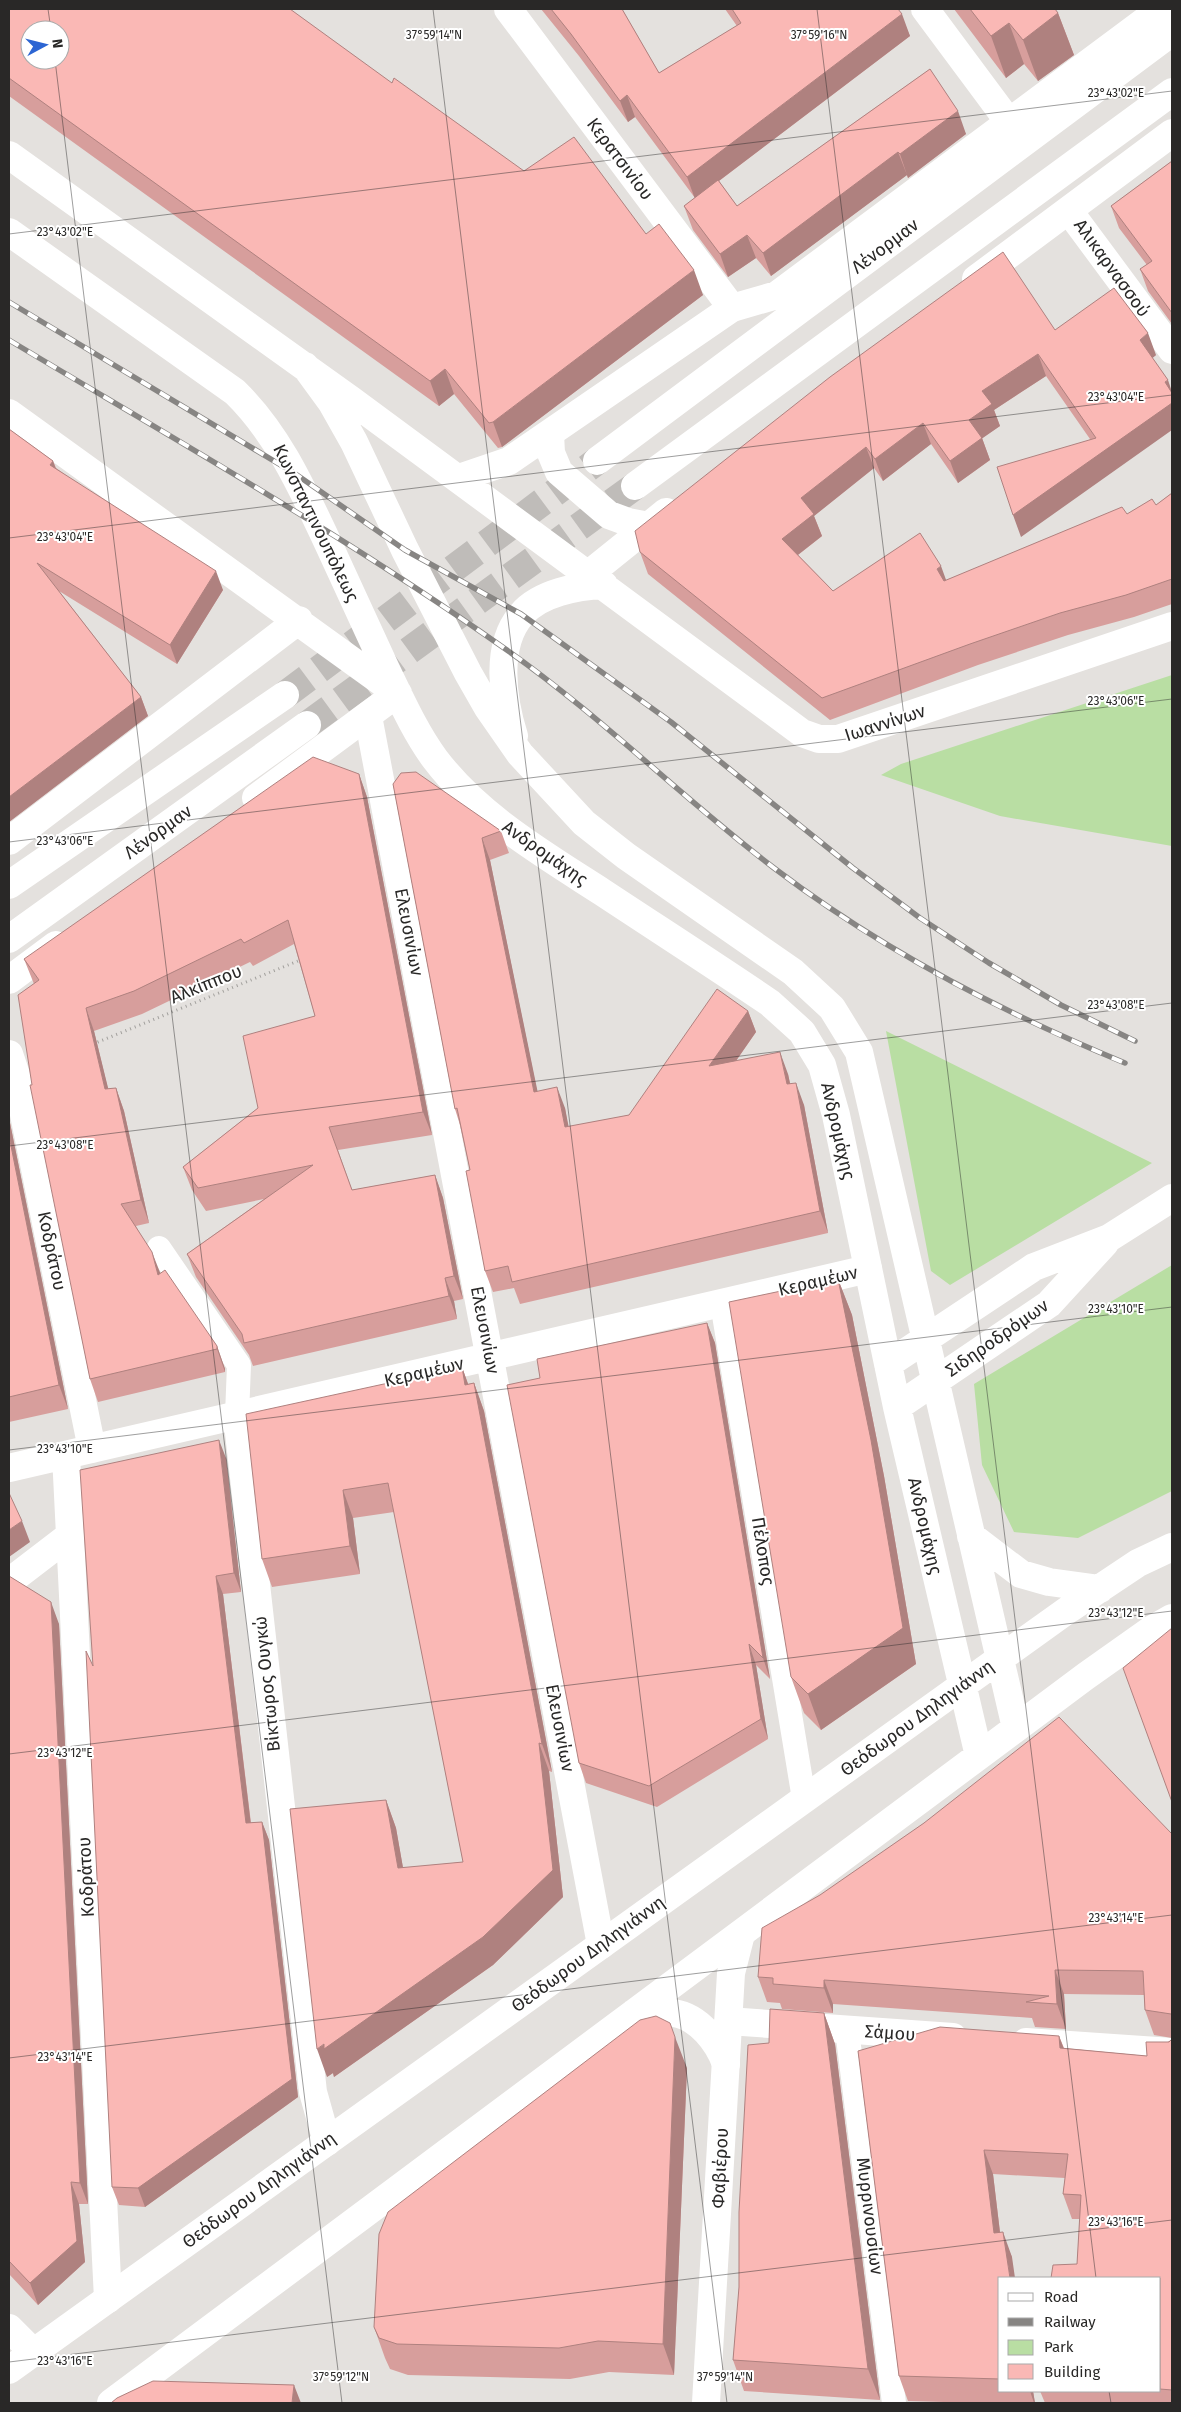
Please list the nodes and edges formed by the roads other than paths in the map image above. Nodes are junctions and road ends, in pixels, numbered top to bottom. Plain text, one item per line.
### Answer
1 (508, 9) edge
2 (925, 9) edge
3 (1161, 9) edge
4 (1172, 32) edge
5 (1172, 92) edge
6 (1009, 122) junction
7 (1172, 133) edge
8 (9, 155) edge
9 (1069, 211) junction
10 (9, 232) edge
11 (958, 291) edge
12 (732, 308) junction
13 (1172, 350) edge
14 (305, 366) junction
15 (9, 414) edge
16 (550, 434) junction
17 (597, 461) tunnel mouth
18 (459, 478) junction
19 (635, 486) tunnel mouth
20 (684, 498) edge
21 (650, 526) junction
22 (596, 579) junction
23 (299, 620) junction
24 (1172, 626) edge
25 (398, 693) junction
26 (285, 695) tunnel mouth
27 (368, 716) junction
28 (307, 725) tunnel mouth
29 (520, 754) junction
30 (233, 815) edge
31 (9, 841) edge
32 (9, 885) edge
33 (73, 932) edge
34 (9, 938) edge
35 (9, 980) edge
36 (9, 1054) edge
37 (1172, 1198) edge
38 (1109, 1238) junction
39 (159, 1248) dead end
40 (868, 1269) junction
41 (722, 1303) junction
42 (925, 1340) junction
43 (490, 1357) junction
44 (888, 1364) junction
45 (934, 1382) junction
46 (897, 1407) junction
47 (237, 1415) junction
48 (79, 1452) junction
49 (9, 1468) edge
50 (69, 1536) junction
51 (971, 1536) junction
52 (1172, 1547) edge
53 (9, 1582) edge
54 (1100, 1588) junction
55 (1172, 1618) edge
56 (1000, 1659) junction
57 (963, 1685) junction
58 (1016, 1728) junction
59 (979, 1756) junction
60 (804, 1800) junction
61 (741, 1934) junction
62 (601, 1945) junction
63 (634, 2013) junction
64 (728, 2021) junction
65 (847, 2030) junction
66 (975, 2038) edge
67 (1004, 2040) edge
68 (1172, 2052) edge
69 (726, 2064) junction
70 (327, 2142) junction
71 (108, 2299) junction
72 (9, 2328) edge
73 (33, 2352) junction
74 (9, 2370) edge
75 (158, 2399) edge
76 (116, 2400) edge
77 (706, 2403) edge
78 (894, 2403) edge

1 - 12 street, Κερατσινίου
2 - 6 street
3 - 6 street
4 - 17 street, Λένορμαν
5 - 19 street
6 - 12 street
7 - 9 street
8 - 14 street
9 - 11 street
9 - 13 street, Αλικαρνασσού
10 - 25 street, Κωνσταντινουπόλεως
12 - 16 street
14 - 18 street
14 - 29 street
15 - 23 street
16 - 18 street
16 - 21 street
18 - 22 street
20 - 21 street
21 - 22 street
22 - 24 street, Ιωαννίνων
22 - 29 street
23 - 25 street
23 - 31 street
25 - 27 street
25 - 40 street, Ανδρομάχης
26 - 32 street
27 - 30 street
27 - 43 street, Ελευσινίων
28 - 34 street, Λένορμαν
29 - 42 street
33 - 35 street
36 - 48 street, Κοδράτου
37 - 38 street, Σιδηροδρόμων
38 - 42 street, Σιδηροδρόμων
38 - 45 street, Σιδηροδρόμων
39 - 47 lane, Βίκτωρος Ουγκώ
40 - 41 street, Κεραμέων
40 - 44 street, Ανδρομάχης
41 - 43 street, Κεραμέων
41 - 60 lane, Πέλοπος
42 - 44 street, Σιδηροδρόμων
42 - 45 street
43 - 47 street, Κεραμέων
43 - 62 street, Ελευσινίων
44 - 46 street, Ανδρομάχης
45 - 46 street, Σιδηροδρόμων
45 - 51 street
46 - 57 street, Ανδρομάχης
47 - 48 street, Κεραμέων
47 - 70 street, Βίκτωρος Ουγκώ
48 - 49 street, Κεραμέων
48 - 50 street, Κοδράτου
50 - 53 street
50 - 71 street, Κοδράτου
51 - 54 street
51 - 56 street
52 - 54 street, Θεόδωρου Δηληγιάννη
54 - 56 street, Θεόδωρου Δηληγιάννη
55 - 58 street
56 - 57 street, Θεόδωρου Δηληγιάννη
56 - 58 street
57 - 59 street, Ανδρομάχης
57 - 60 street, Θεόδωρου Δηληγιάννη
58 - 59 street
59 - 61 street
60 - 62 street, Θεόδωρου Δηληγιάννη
61 - 63 street
61 - 64 street, Φαβιέρου
62 - 70 street, Θεόδωρου Δηληγιάννη
63 - 69 street
63 - 76 street
64 - 65 street, Σάμου
64 - 69 street, Φαβιέρου
65 - 66 street, Σάμου
65 - 78 lane, Μυρρινουσίων
67 - 68 street
69 - 77 street, Φαβιέρου
70 - 71 street, Θεόδωρου Δηληγιάννη
71 - 73 street, Θεόδωρου Δηληγιάννη
72 - 73 street
73 - 74 street, Θεόδωρου Δηληγιάννη
75 - 76 street

